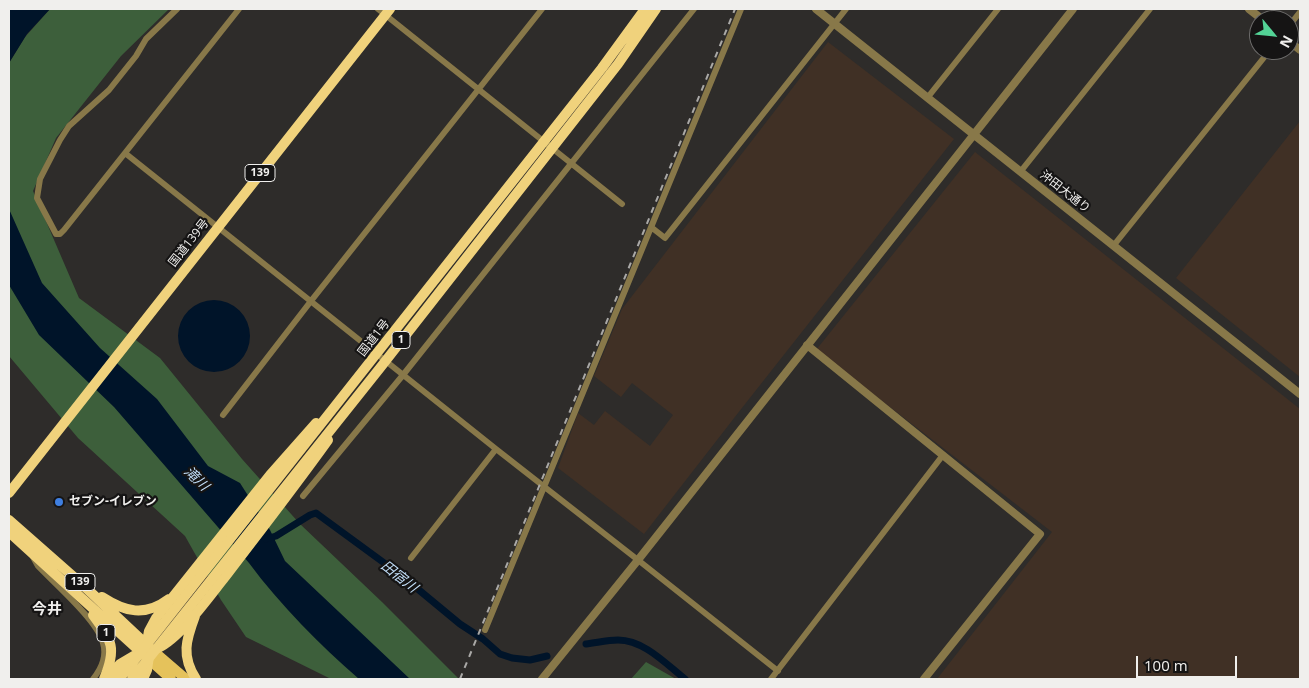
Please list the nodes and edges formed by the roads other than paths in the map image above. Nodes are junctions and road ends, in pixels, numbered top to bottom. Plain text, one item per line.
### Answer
1 (177, 9) edge
2 (239, 9) edge
3 (542, 9) edge
4 (646, 9) edge
5 (656, 9) edge
6 (694, 9) edge
7 (741, 9) edge
8 (816, 9) edge
9 (846, 9) edge
10 (998, 9) edge
11 (1074, 9) edge
12 (1150, 9) edge
13 (384, 11) edge
14 (835, 24) junction
15 (1262, 60) edge
16 (478, 89) junction
17 (928, 97) junction
18 (974, 134) junction
19 (125, 153) junction
20 (571, 164) junction
21 (1021, 171) junction
22 (622, 204) dead end
23 (218, 227) junction
24 (651, 227) junction
25 (1114, 245) junction
26 (310, 301) junction
27 (807, 344) junction
28 (375, 365) junction
29 (404, 375) junction
30 (1300, 394) edge
31 (223, 415) dead end
32 (496, 450) junction
33 (943, 455) junction
34 (544, 487) junction
35 (9, 493) edge
36 (303, 496) dead end
37 (9, 520) edge
38 (9, 532) edge
39 (30, 553) junction
40 (411, 558) dead end
41 (638, 560) junction
42 (84, 586) junction
43 (76, 593) junction
44 (175, 594) junction
45 (197, 611) junction
46 (485, 630) dead end
47 (147, 651) junction
48 (778, 671) junction
49 (94, 679) edge
50 (106, 679) edge
51 (119, 679) edge
52 (132, 679) edge
53 (143, 679) edge
54 (171, 679) edge
55 (186, 679) edge
56 (196, 679) edge
57 (542, 679) edge
58 (771, 679) edge
59 (924, 679) edge

1 - 19 street
2 - 19 street
3 - 16 street
4 - 28 highway, 国道1号 / 1, bridge
5 - 28 highway, 国道1号 / 1, bridge
6 - 20 street
7 - 24 street
8 - 14 street, 沖田大通り
9 - 14 street
10 - 17 street
11 - 18 street
12 - 21 street
13 - 16 street
13 - 23 highway, 国道139号 / 139
14 - 17 street, 沖田大通り
14 - 24 street
15 - 25 street
16 - 20 street
16 - 26 street
17 - 18 street, 沖田大通り
18 - 21 street, 沖田大通り
18 - 27 street
19 - 23 street
20 - 22 street
20 - 29 street
21 - 25 street, 沖田大通り
23 - 26 street
23 - 35 highway, 国道139号 / 139
24 - 34 street
25 - 30 street, 沖田大通り
26 - 29 street
26 - 31 street
27 - 33 street
27 - 41 street
28 - 44 highway, 1, bridge
28 - 45 highway, 1, bridge
28 - 51 highway, 国道1号 / 1, bridge
28 - 52 highway, 国道1号 / 1, bridge
29 - 32 street
29 - 36 street
32 - 34 street
32 - 40 street
33 - 48 street
33 - 59 street
34 - 41 street
34 - 46 street
37 - 42 highway, 139
38 - 39 highway, 139
39 - 43 highway, 139
39 - 49 street
41 - 48 street
41 - 57 street
42 - 44 highway, 1
42 - 47 highway, 139
43 - 47 highway, 139
43 - 50 highway, 1
44 - 47 highway, 1
45 - 47 highway, 1
45 - 56 highway, 1
47 - 50 highway, 1
47 - 53 highway, 1
47 - 54 main road
47 - 55 main road
48 - 58 street

